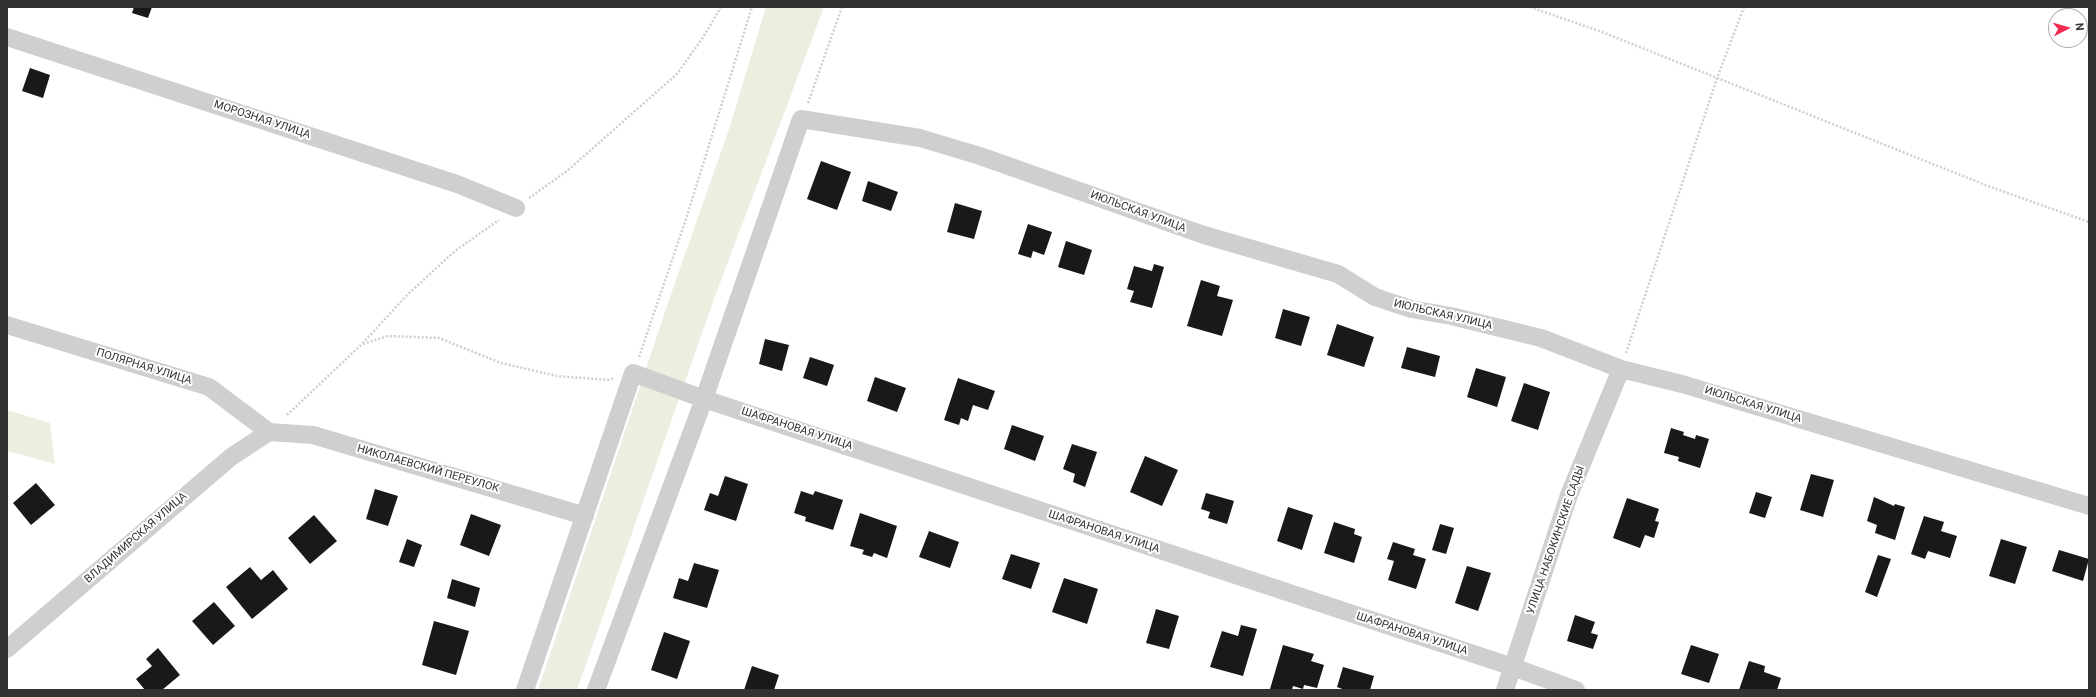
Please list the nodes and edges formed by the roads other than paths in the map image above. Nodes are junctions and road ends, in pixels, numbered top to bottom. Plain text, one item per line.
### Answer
1 (7, 37) edge
2 (516, 208) road end
3 (7, 325) edge
4 (1621, 369) junction
5 (704, 399) junction
6 (269, 432) junction
7 (2089, 506) edge
8 (585, 516) junction
9 (7, 649) edge
10 (1513, 667) junction
11 (525, 690) edge
12 (596, 690) edge
13 (1505, 690) edge
14 (1576, 690) edge

1 - 2 street, МОРОЗНАЯ УЛИЦА
3 - 6 street, ПОЛЯРНАЯ УЛИЦА
4 - 5 street, ИЮЛЬСКАЯ УЛИЦА
4 - 7 street, ИЮЛЬСКАЯ УЛИЦА
4 - 10 street, УЛИЦА НАБОКИНСКИЕ САДЫ
5 - 8 street, ШАФРАНОВАЯ УЛИЦА
5 - 10 street, ШАФРАНОВАЯ УЛИЦА
5 - 12 street
6 - 8 street, НИКОЛАЕВСКИЙ ПЕРЕУЛОК
6 - 9 street, ВЛАДИМИРСКАЯ УЛИЦА
8 - 11 street
10 - 13 street, УЛИЦА НАБОКИНСКИЕ САДЫ
10 - 14 street, ШАФРАНОВАЯ УЛИЦА

